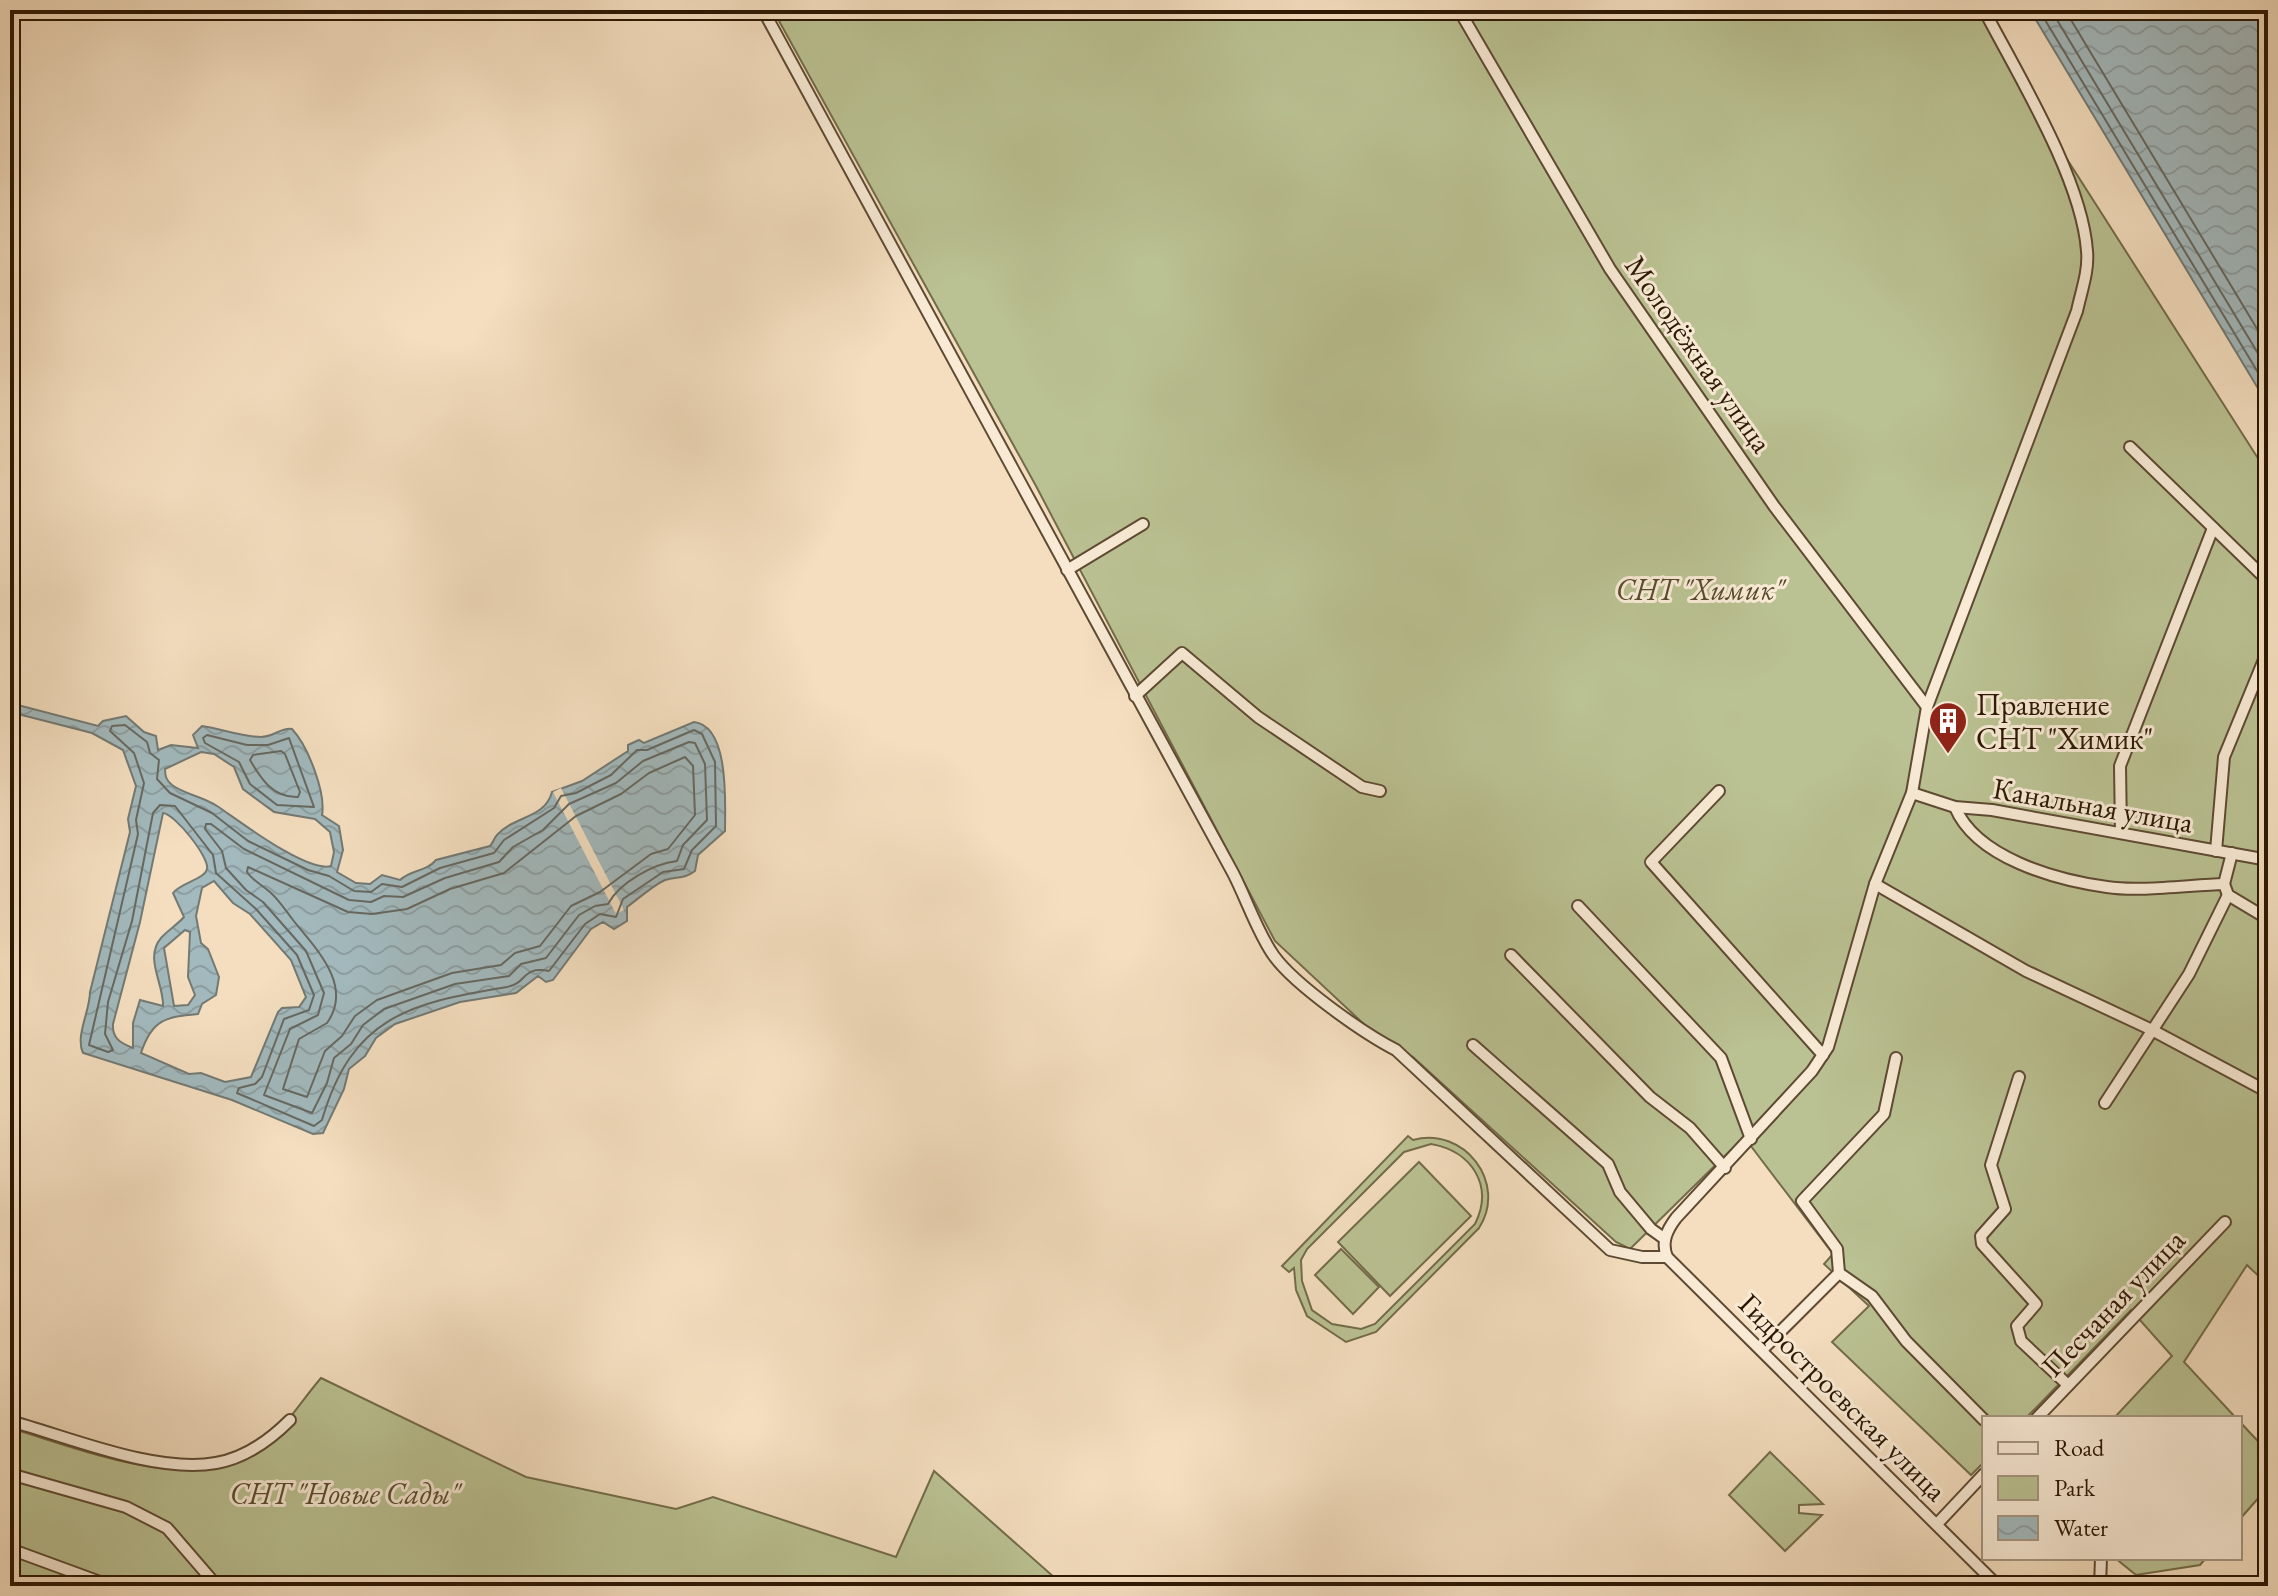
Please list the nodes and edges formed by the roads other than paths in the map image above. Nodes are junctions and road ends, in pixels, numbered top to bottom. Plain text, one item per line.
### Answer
1 (763, 10) edge
2 (1459, 10) edge
3 (1984, 10) edge
4 (2130, 447) dead end
5 (1143, 524) dead end
6 (2213, 528) junction
7 (1067, 570) junction
8 (2268, 581) edge
9 (2268, 650) edge
10 (1135, 696) junction
11 (1927, 707) junction
12 (1380, 791) dead end
13 (1719, 791) dead end
14 (1912, 793) junction
15 (1955, 807) junction
16 (2121, 833) junction
17 (2216, 851) junction
18 (2232, 853) junction
19 (2268, 860) edge
20 (1875, 884) junction
21 (2226, 890) junction
22 (1578, 906) dead end
23 (2268, 919) edge
24 (1511, 955) dead end
25 (2150, 1029) junction
26 (1473, 1045) dead end
27 (1823, 1055) junction
28 (1896, 1058) dead end
29 (2019, 1077) dead end
30 (2268, 1092) edge
31 (2105, 1103) dead end
32 (1751, 1139) junction
33 (1725, 1168) junction
34 (2225, 1222) dead end
35 (1665, 1239) junction
36 (1667, 1257) junction
37 (1839, 1273) junction
38 (1762, 1350) junction
39 (2068, 1385) junction
40 (2039, 1416) edge
41 (1982, 1418) edge
42 (290, 1420) dead end
43 (10, 1421) edge
44 (10, 1474) edge
45 (1982, 1476) edge
46 (1937, 1524) junction
47 (10, 1549) edge
48 (2101, 1560) edge
49 (2268, 1575) edge
50 (111, 1586) edge
51 (217, 1586) edge
52 (1998, 1586) edge
53 (2100, 1586) edge
54 (2258, 1586) edge

1 - 7 street
2 - 11 street, Молодёжная улица
3 - 11 street
4 - 6 street
5 - 7 street
6 - 8 street
6 - 16 street
7 - 10 street
9 - 17 street
10 - 12 street
10 - 36 street
11 - 14 street
13 - 27 street
14 - 15 street, Канальная улица
14 - 20 street
15 - 16 street, Канальная улица
15 - 21 street
16 - 17 street, Канальная улица
17 - 18 street, Канальная улица
18 - 19 street, Канальная улица
18 - 21 street
20 - 25 street
20 - 27 street
21 - 23 street
21 - 25 street
22 - 32 street
24 - 33 street
25 - 30 street
25 - 31 street
26 - 35 street
27 - 32 street
28 - 37 street
29 - 39 street
32 - 33 street
33 - 35 street
34 - 39 street, Песчаная улица
35 - 36 street
36 - 38 street, Гидростроевская улица
37 - 38 street
37 - 41 street
38 - 46 street, Гидростроевская улица
39 - 40 street, Песчаная улица
42 - 43 street
44 - 51 street
45 - 46 street
46 - 52 street, Гидростроевская улица
47 - 50 street
48 - 53 street
49 - 54 street

